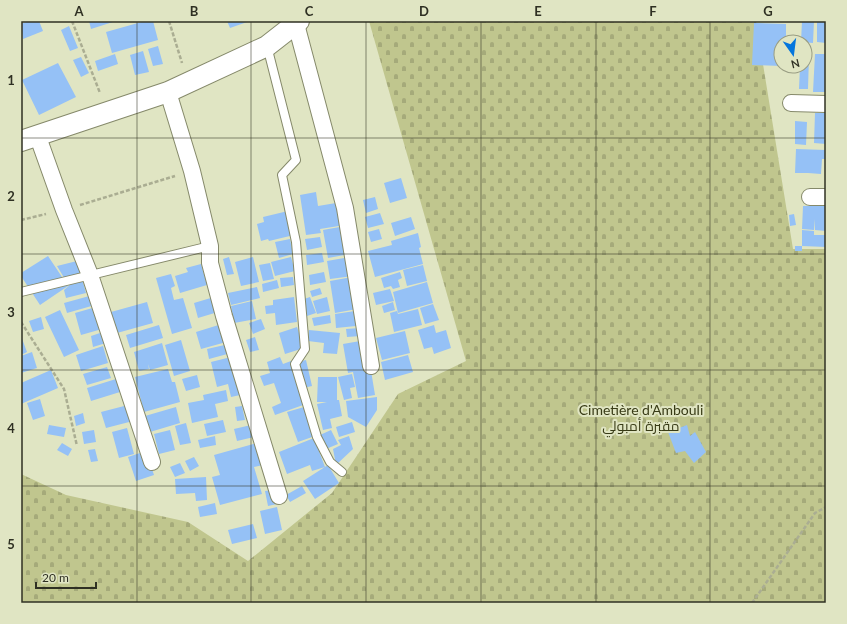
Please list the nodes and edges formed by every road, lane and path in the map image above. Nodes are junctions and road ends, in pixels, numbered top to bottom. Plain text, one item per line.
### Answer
1 (72, 21) edge
2 (169, 21) edge
3 (297, 23) edge
4 (267, 46) junction
5 (189, 83) junction
6 (168, 92) junction
7 (791, 103) dead end
8 (826, 104) edge
9 (108, 112) junction
10 (30, 139) edge
11 (192, 171) junction
12 (810, 197) dead end
13 (826, 197) edge
14 (64, 210) junction
15 (21, 220) edge
16 (210, 246) junction
17 (90, 275) junction
18 (21, 292) edge
19 (21, 322) edge
20 (371, 366) dead end
21 (77, 446) dead end
22 (152, 462) dead end
23 (342, 472) dead end
24 (279, 496) dead end
25 (826, 507) edge
26 (752, 603) edge

1 - 9 path
2 - 5 path
3 - 4 street
3 - 20 street
4 - 5 street
4 - 23 lane
5 - 6 street
6 - 9 street
6 - 11 street
7 - 8 street
9 - 10 street
10 - 14 street
11 - 14 path
11 - 16 street
12 - 13 street
14 - 15 path
14 - 17 street
16 - 17 lane
16 - 24 street
17 - 18 lane
17 - 22 street
19 - 21 path
25 - 26 path

